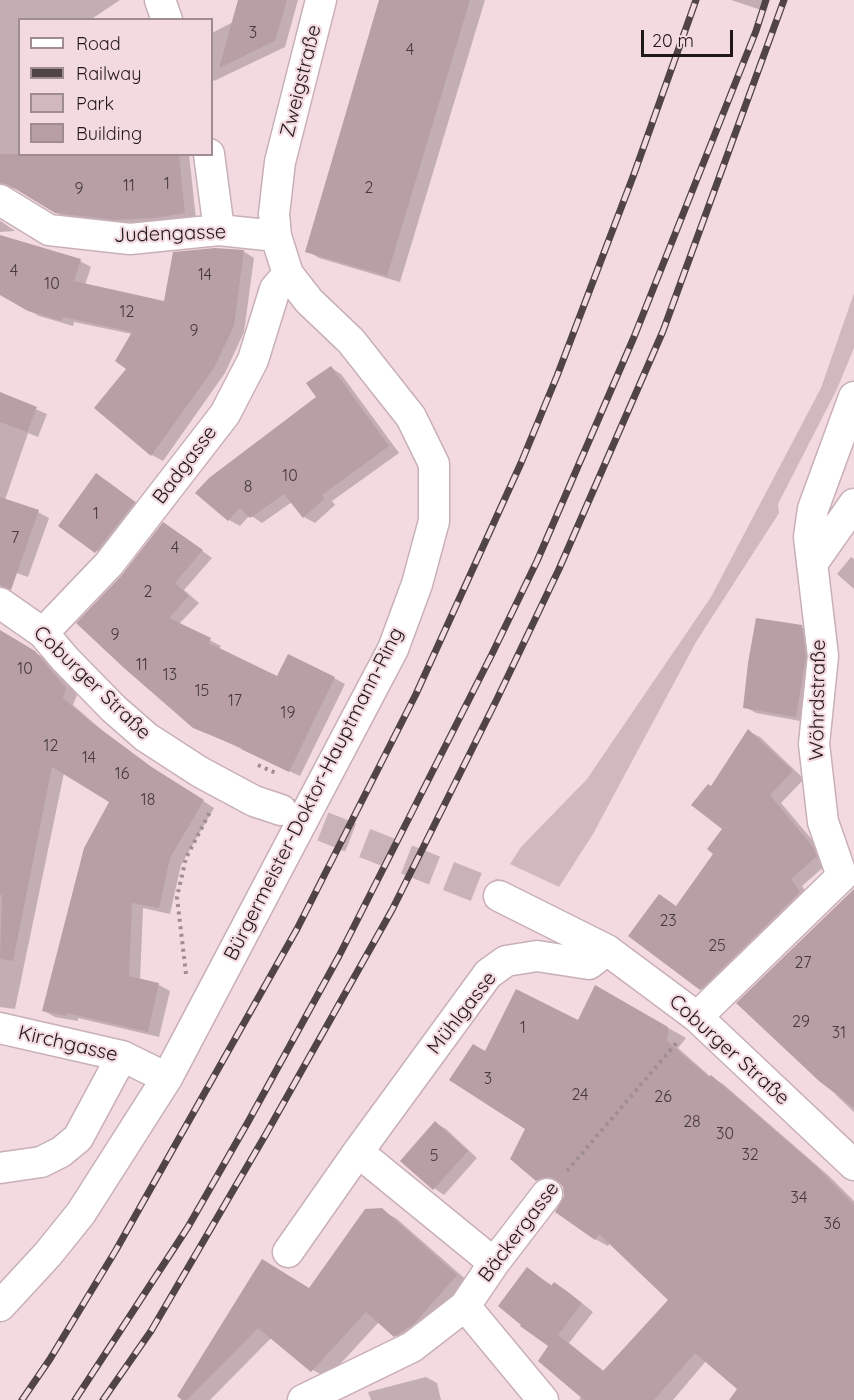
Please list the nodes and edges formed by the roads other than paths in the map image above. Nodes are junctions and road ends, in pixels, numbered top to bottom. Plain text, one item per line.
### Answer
1 (160, 0) edge
2 (321, 0) edge
3 (166, 18) edge
4 (209, 156) edge
5 (280, 162) joint
6 (0, 200) edge
7 (219, 230) junction
8 (276, 236) junction
9 (288, 274) junction
10 (854, 397) edge
11 (854, 504) edge
12 (812, 564) junction
13 (0, 603) edge
14 (43, 633) junction
15 (281, 810) tunnel mouth
16 (848, 871) edge
17 (500, 896) tunnel mouth
18 (607, 950) junction
19 (697, 1017) junction
20 (0, 1028) edge
21 (122, 1056) junction
22 (167, 1078) junction
23 (357, 1152) junction
24 (854, 1165) edge
25 (0, 1168) edge
26 (547, 1194) road end
27 (288, 1252) dead end
28 (494, 1263) junction
29 (0, 1306) edge
30 (465, 1306) junction
31 (303, 1400) edge
32 (543, 1400) edge

1 - 3 street
2 - 5 street, Zweigstraße
4 - 7 street
5 - 8 street, Bürgermeister-Doktor-Hauptmann-Ring
6 - 7 street, Judengasse
7 - 8 street, Judengasse
8 - 9 street, Bürgermeister-Doktor-Hauptmann-Ring
9 - 14 street, Badgasse
9 - 22 street, Bürgermeister-Doktor-Hauptmann-Ring
10 - 12 street, Wöhrdstraße
11 - 12 street
12 - 16 street, Wöhrdstraße
13 - 14 street, Coburger Straße
14 - 15 street, Coburger Straße
16 - 19 street, Wöhrdstraße
17 - 18 street, Coburger Straße
18 - 19 street, Coburger Straße
18 - 23 street, Mühlgasse
19 - 24 street, Coburger Straße
20 - 21 street, Kirchgasse
21 - 22 street, Kirchgasse
21 - 25 street
22 - 29 street, Bürgermeister-Doktor-Hauptmann-Ring
23 - 27 street, Mühlgasse
23 - 28 street
26 - 28 street, Bäckergasse
28 - 30 street, Bäckergasse
30 - 31 street, Bäckergasse
30 - 32 street

